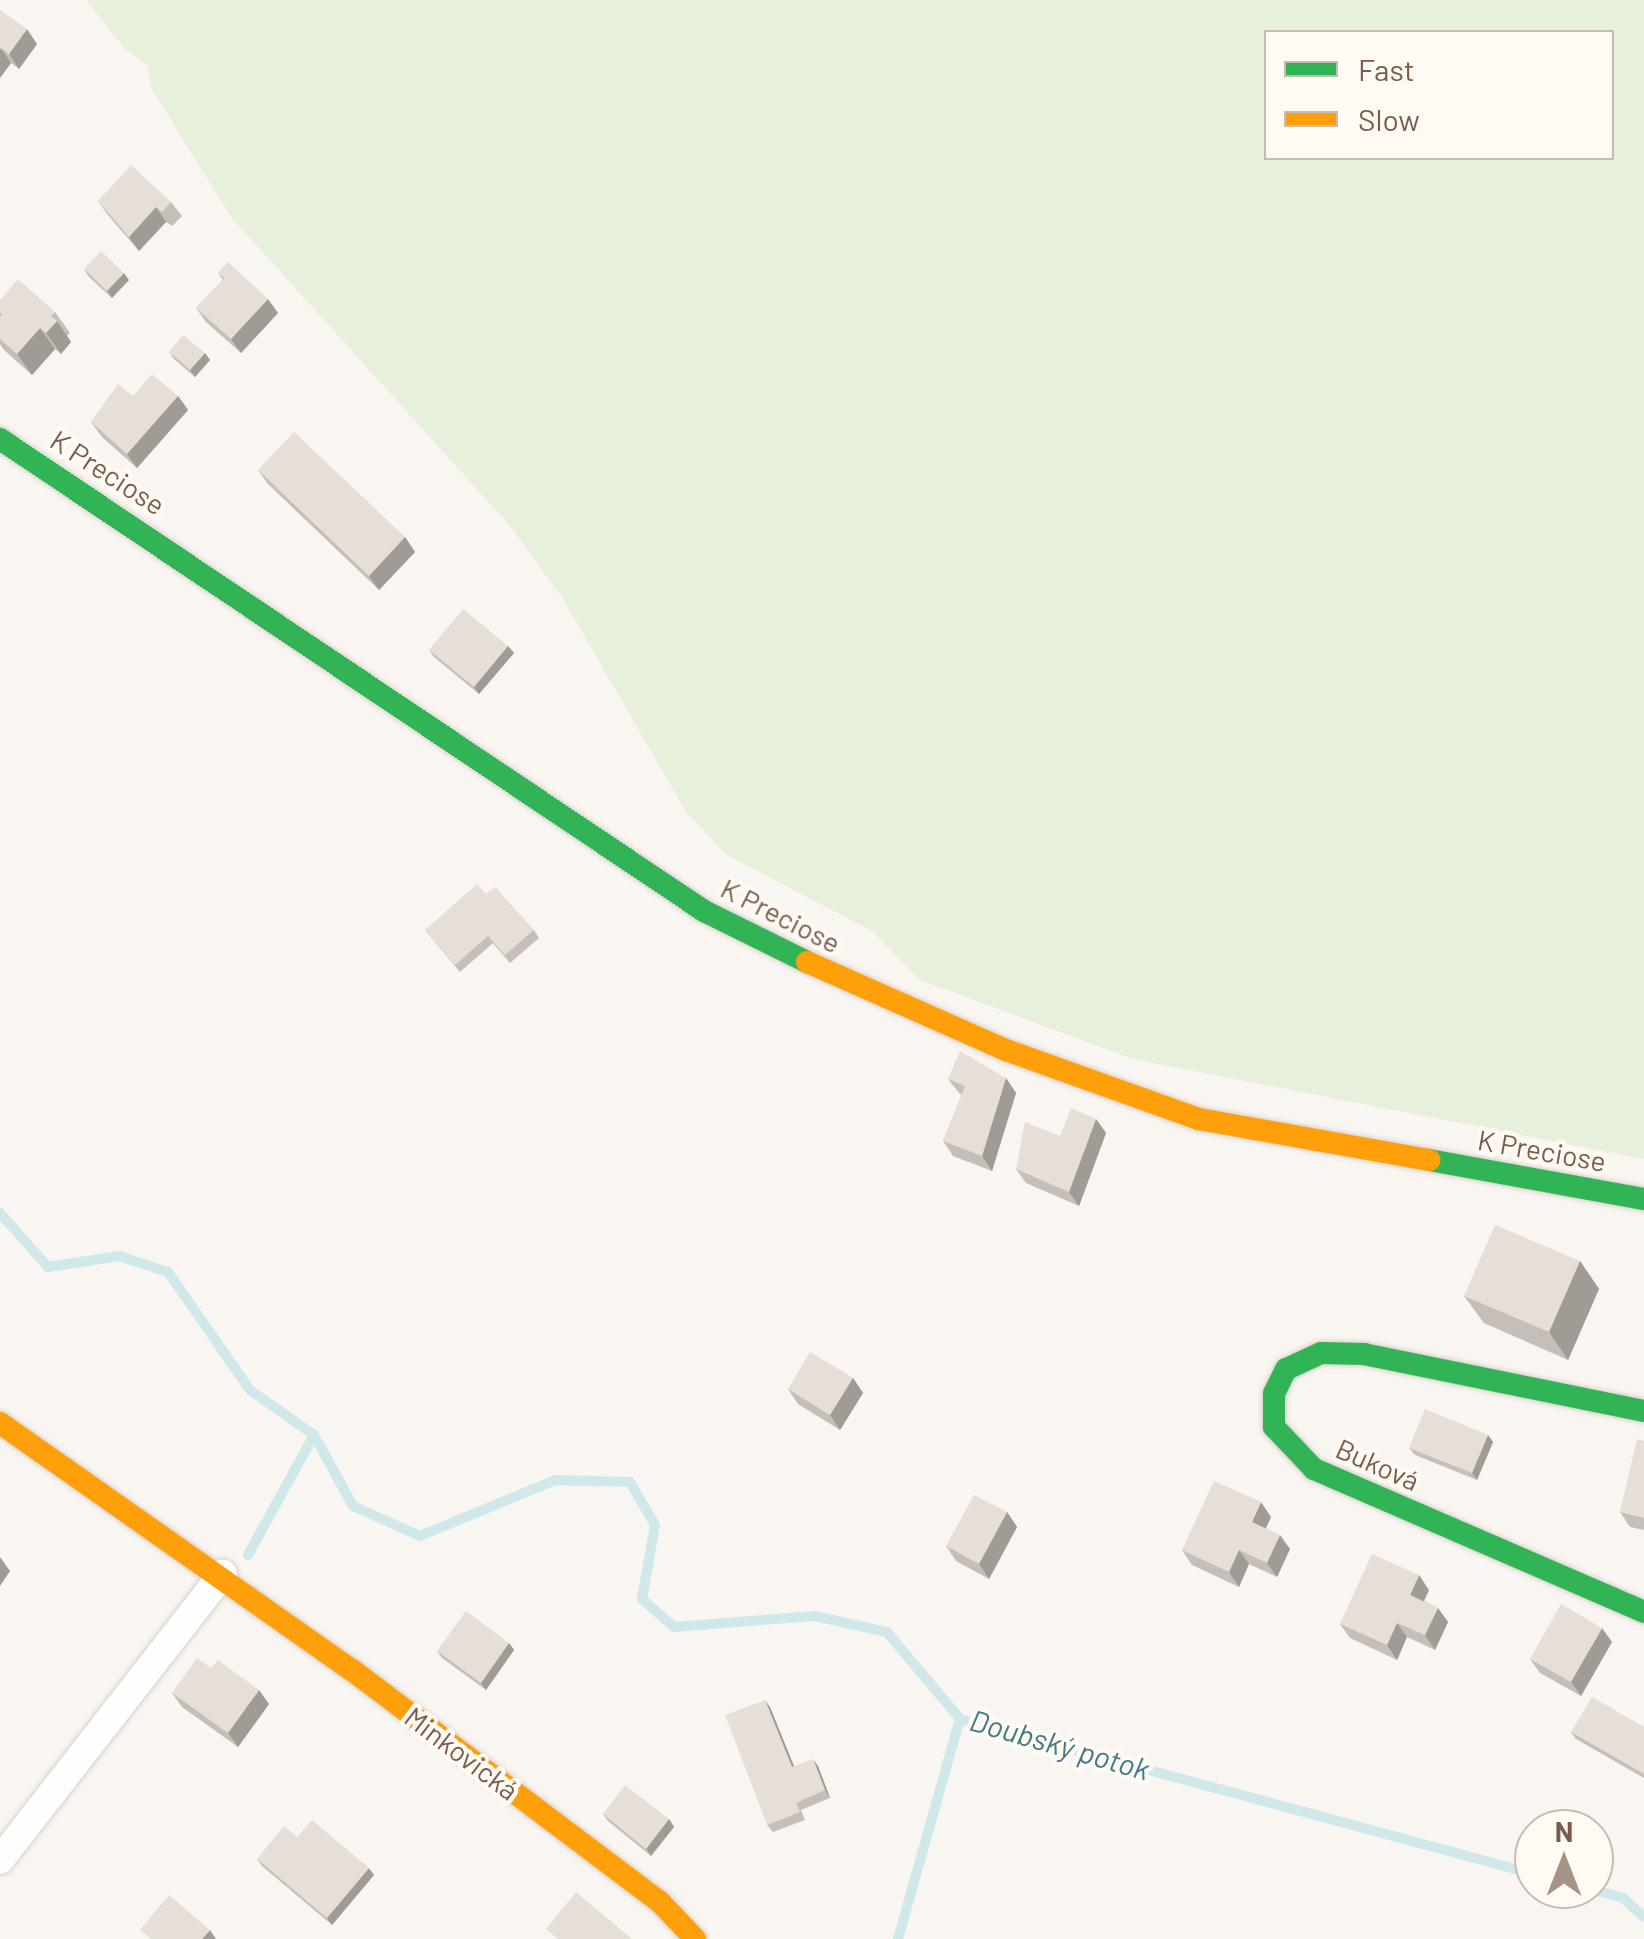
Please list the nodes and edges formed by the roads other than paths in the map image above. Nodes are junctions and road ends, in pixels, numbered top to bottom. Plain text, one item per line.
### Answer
1 (0, 440) edge
2 (1644, 1199) edge
3 (1644, 1412) edge
4 (0, 1422) edge
5 (223, 1574) junction
6 (1644, 1612) edge
7 (0, 1860) edge
8 (695, 1939) edge

1 - 2 street, K Preciose
3 - 6 street, Buková
4 - 5 street, Minkovická
5 - 7 street
5 - 8 street, Minkovická

